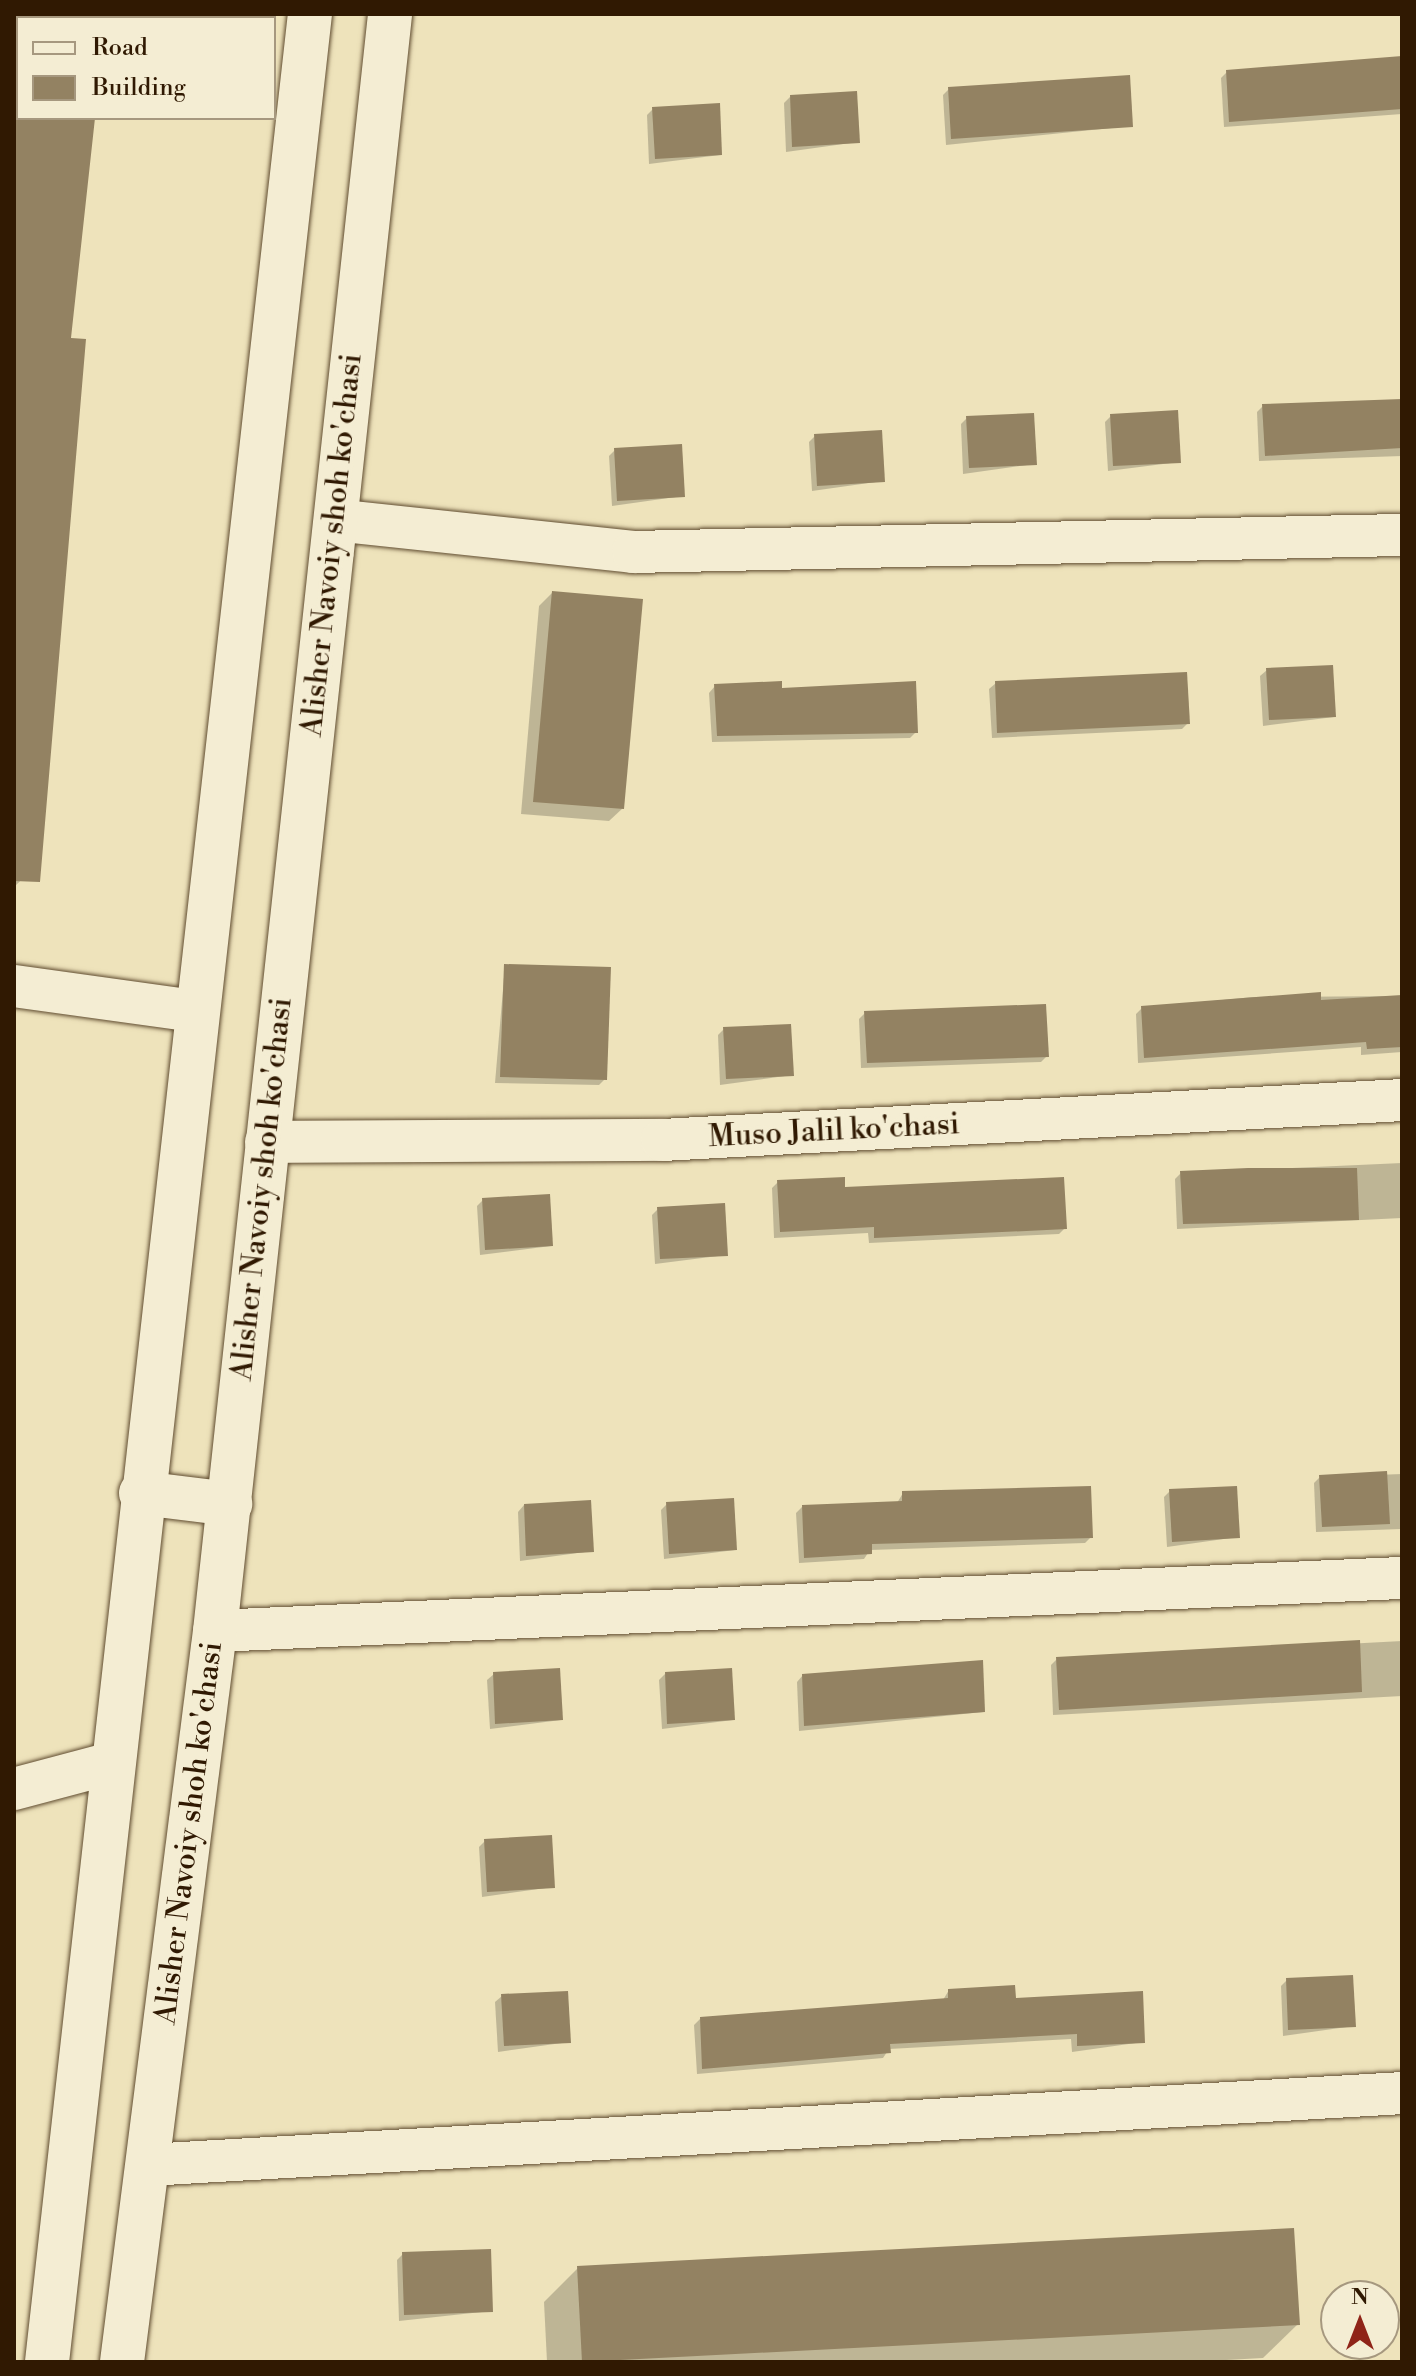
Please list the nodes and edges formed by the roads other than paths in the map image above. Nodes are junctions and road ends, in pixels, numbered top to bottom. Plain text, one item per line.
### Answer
1 (310, 14) edge
2 (390, 14) edge
3 (335, 520) junction
4 (1402, 535) edge
5 (14, 986) edge
6 (195, 1011) junction
7 (1402, 1100) edge
8 (266, 1142) junction
9 (141, 1493) junction
10 (230, 1504) junction
11 (1402, 1578) edge
12 (215, 1631) junction
13 (112, 1763) junction
14 (14, 1789) edge
15 (1402, 2093) edge
16 (147, 2165) junction
17 (47, 2362) edge
18 (122, 2362) edge

1 - 6 main road
2 - 3 main road, Alisher Navoiy shoh ko'chasi
3 - 4 street
3 - 8 main road, Alisher Navoiy shoh ko'chasi
5 - 6 street
6 - 9 main road
7 - 8 street, Muso Jalil ko'chasi
8 - 10 main road, Alisher Navoiy shoh ko'chasi
9 - 10 main road
9 - 13 main road
10 - 12 main road, Alisher Navoiy shoh ko'chasi
11 - 12 street
12 - 16 main road, Alisher Navoiy shoh ko'chasi
13 - 14 street
13 - 17 main road
15 - 16 street
16 - 18 main road, Alisher Navoiy shoh ko'chasi

